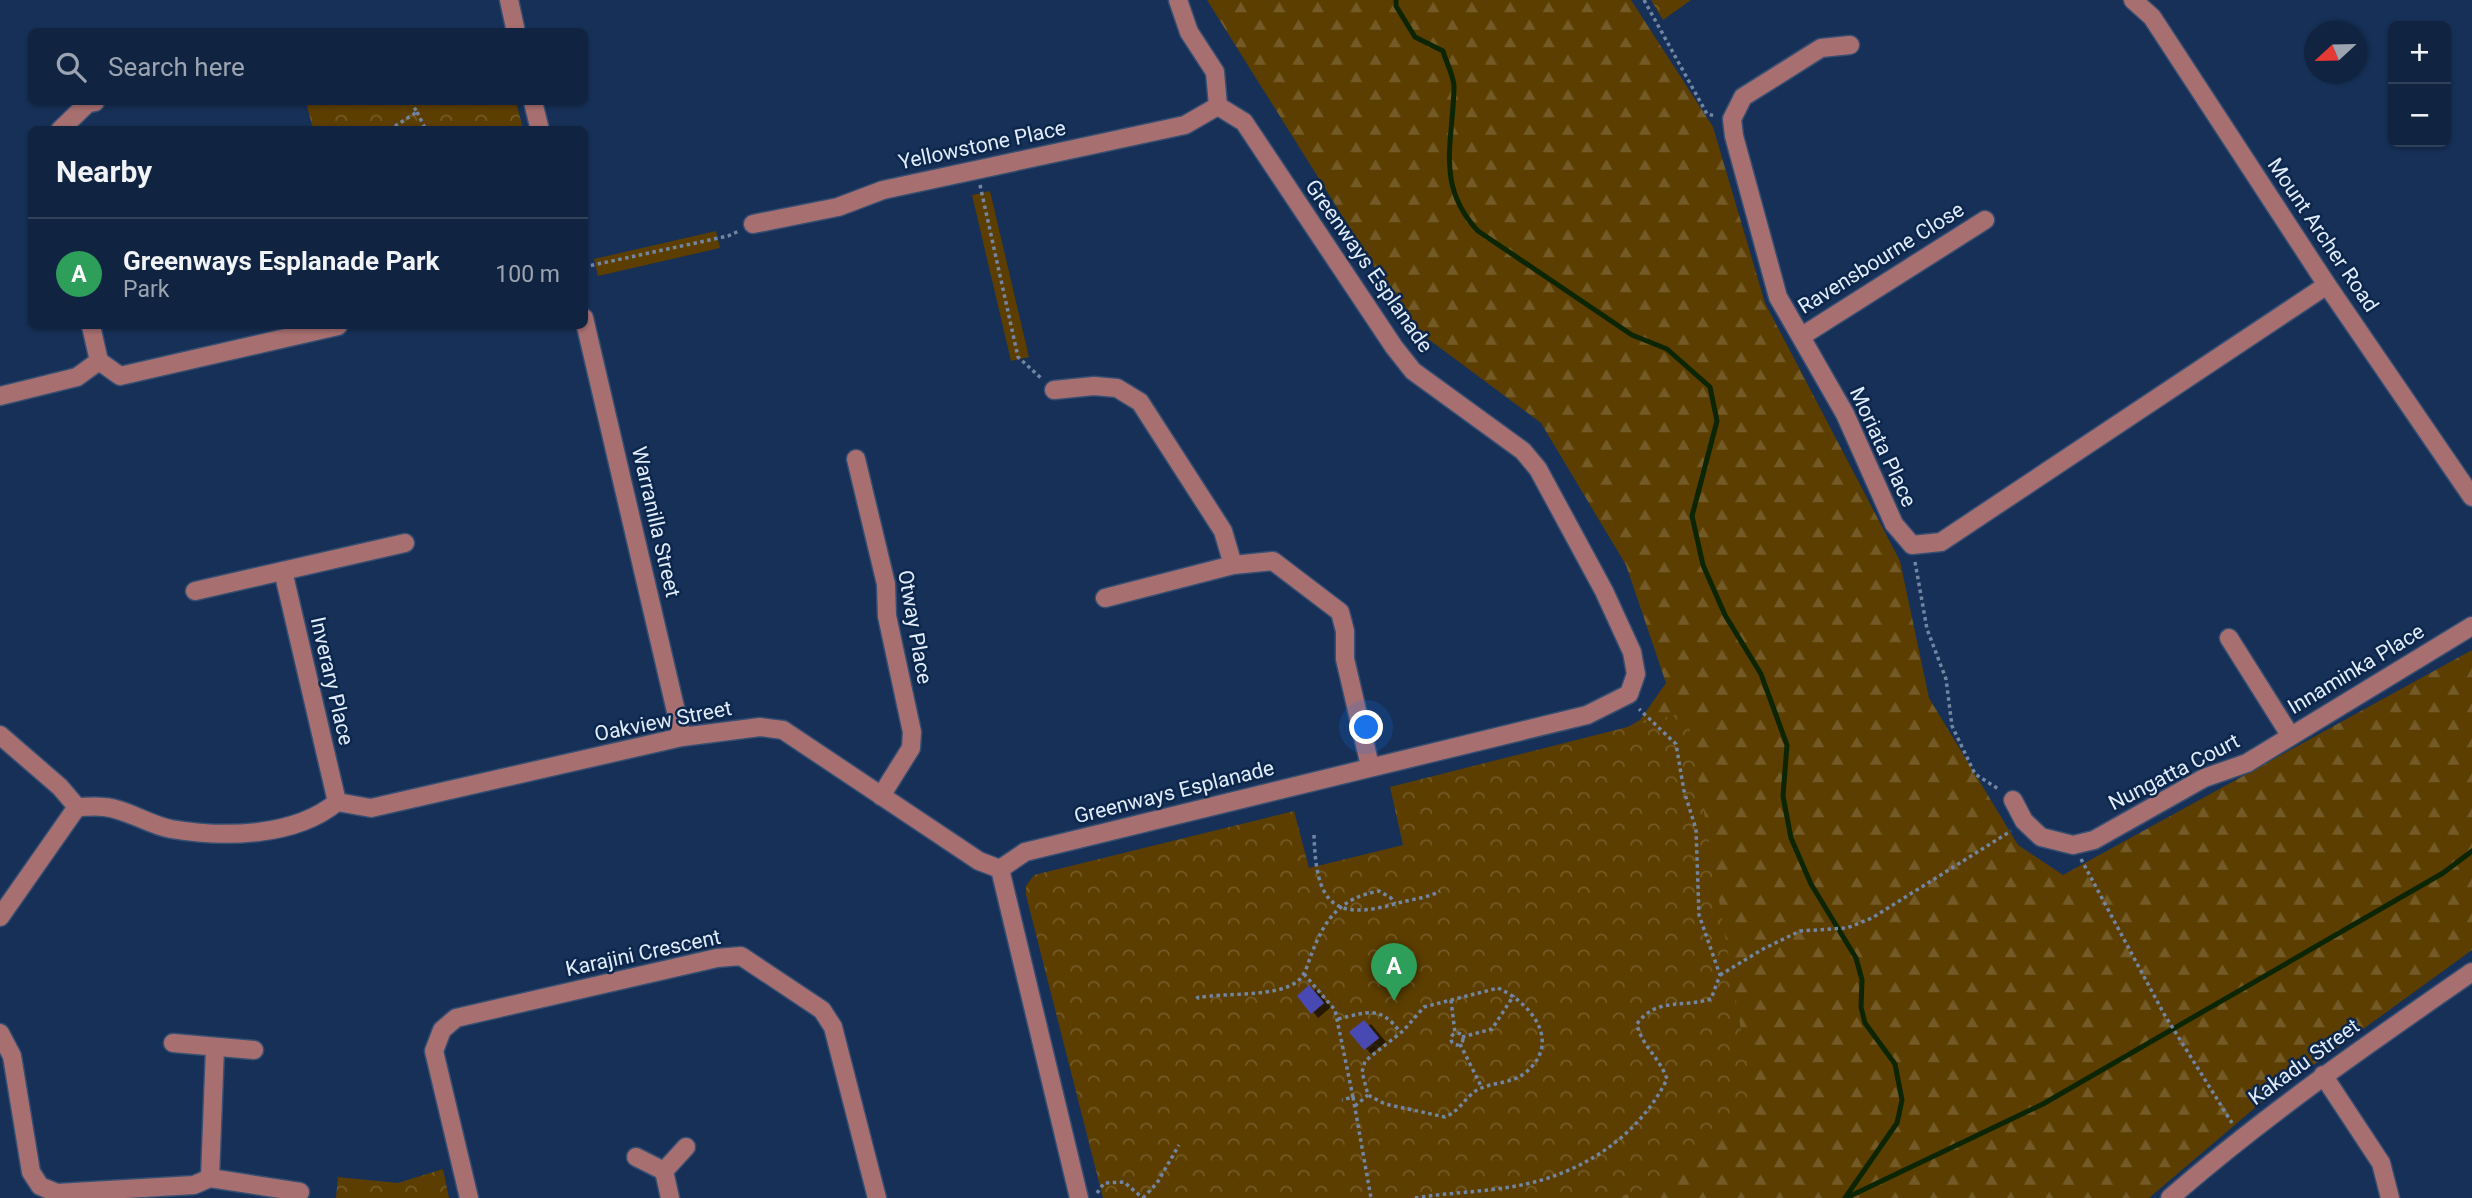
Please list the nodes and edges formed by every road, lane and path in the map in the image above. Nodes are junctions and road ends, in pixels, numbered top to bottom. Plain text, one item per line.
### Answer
1 (509, 0) edge
2 (1178, 0) edge
3 (1644, 0) edge
4 (2133, 0) edge
5 (515, 28) edge
6 (1850, 44) dead end
7 (86, 105) edge
8 (413, 105) edge
9 (534, 105) edge
10 (1218, 106) junction
11 (417, 112) junction
12 (1732, 119) junction
13 (64, 126) edge
14 (395, 126) edge
15 (424, 126) edge
16 (539, 126) edge
17 (979, 170) junction
18 (1985, 220) dead end
19 (753, 224) joint
20 (588, 266) edge
21 (2327, 285) junction
22 (92, 329) edge
23 (325, 329) edge
24 (587, 329) edge
25 (1802, 336) junction
26 (99, 361) junction
27 (1054, 390) joint
28 (0, 396) edge
29 (856, 459) dead end
30 (2472, 497) edge
31 (405, 543) dead end
32 (1912, 545) junction
33 (1233, 565) junction
34 (283, 571) junction
35 (195, 591) dead end
36 (1105, 598) dead end
37 (2472, 626) edge
38 (2229, 638) dead end
39 (1629, 694) junction
40 (0, 735) edge
41 (2290, 735) junction
42 (682, 737) junction
43 (1370, 766) junction
44 (881, 796) junction
45 (2013, 800) joint
46 (337, 802) junction
47 (77, 807) junction
48 (2024, 821) junction
49 (1314, 835) dead end
50 (2073, 845) junction
51 (1000, 869) junction
52 (1440, 891) dead end
53 (1395, 904) junction
54 (1340, 909) junction
55 (0, 917) edge
56 (2472, 972) edge
57 (1304, 975) junction
58 (1720, 975) junction
59 (1514, 995) junction
60 (1198, 996) dead end
61 (1451, 1000) junction
62 (1338, 1019) junction
63 (0, 1032) edge
64 (1400, 1033) junction
65 (1455, 1033) junction
66 (1462, 1037) junction
67 (173, 1043) dead end
68 (1460, 1044) junction
69 (215, 1047) junction
70 (254, 1050) dead end
71 (2323, 1075) junction
72 (1482, 1088) junction
73 (1368, 1095) junction
74 (1353, 1097) junction
75 (1342, 1100) dead end
76 (1355, 1106) junction
77 (2241, 1136) junction
78 (1179, 1145) dead end
79 (686, 1147) dead end
80 (636, 1157) dead end
81 (664, 1171) junction
82 (210, 1178) junction
83 (300, 1192) dead end
84 (469, 1198) edge
85 (670, 1198) edge
86 (877, 1198) edge
87 (1079, 1198) edge
88 (1094, 1198) edge
89 (1143, 1198) edge
90 (1371, 1198) edge
91 (1415, 1198) edge
92 (2170, 1198) edge
93 (2390, 1198) edge

1 - 5 street
2 - 10 street
3 - 12 path
4 - 21 street, Mount Archer Road
6 - 12 street
7 - 13 street
8 - 11 path
9 - 16 street
10 - 17 street, Yellowstone Place
10 - 39 street, Greenways Esplanade
11 - 14 path
11 - 15 path
12 - 25 street, Moriata Place
17 - 19 street, Yellowstone Place
17 - 27 path
18 - 25 street, Ravensbourne Close
19 - 20 path
21 - 30 street, Mount Archer Road
21 - 32 street
22 - 26 street
23 - 26 street
24 - 42 street, Warranilla Street
25 - 32 street, Moriata Place
26 - 28 street
27 - 33 street
29 - 44 street, Otway Place
31 - 34 street
32 - 45 path
33 - 36 street
33 - 43 street
34 - 35 street
34 - 46 street, Inverary Place
37 - 41 street, Innaminka Place
38 - 41 street, Innaminka Place
39 - 43 street, Greenways Esplanade
39 - 58 path
40 - 47 street
41 - 50 street, Nungatta Court
42 - 44 street, Oakview Street
42 - 46 street, Oakview Street
43 - 51 street, Greenways Esplanade
44 - 51 street, Oakview Street
45 - 48 street
46 - 47 street
47 - 55 street
48 - 50 street
48 - 58 path
49 - 54 path
50 - 77 path
51 - 87 street
52 - 53 path
53 - 54 path
53 - 54 path
54 - 57 path
56 - 71 street, Kakadu Street
57 - 60 path
57 - 62 path
58 - 91 path
59 - 61 path
59 - 66 path
59 - 72 path
61 - 64 path
61 - 65 path
62 - 64 path
62 - 74 path
63 - 82 street
64 - 73 path
65 - 66 path
65 - 68 path
66 - 68 path
67 - 69 street
68 - 72 path
69 - 70 street
69 - 82 street
71 - 77 street, Kakadu Street
71 - 93 street
72 - 73 path
73 - 76 path
74 - 75 path
74 - 76 path
76 - 90 path
77 - 92 street, Kakadu Street
78 - 89 path
79 - 81 street
80 - 81 street
81 - 85 street
82 - 83 street
84 - 86 street, Karajini Crescent
88 - 89 path

